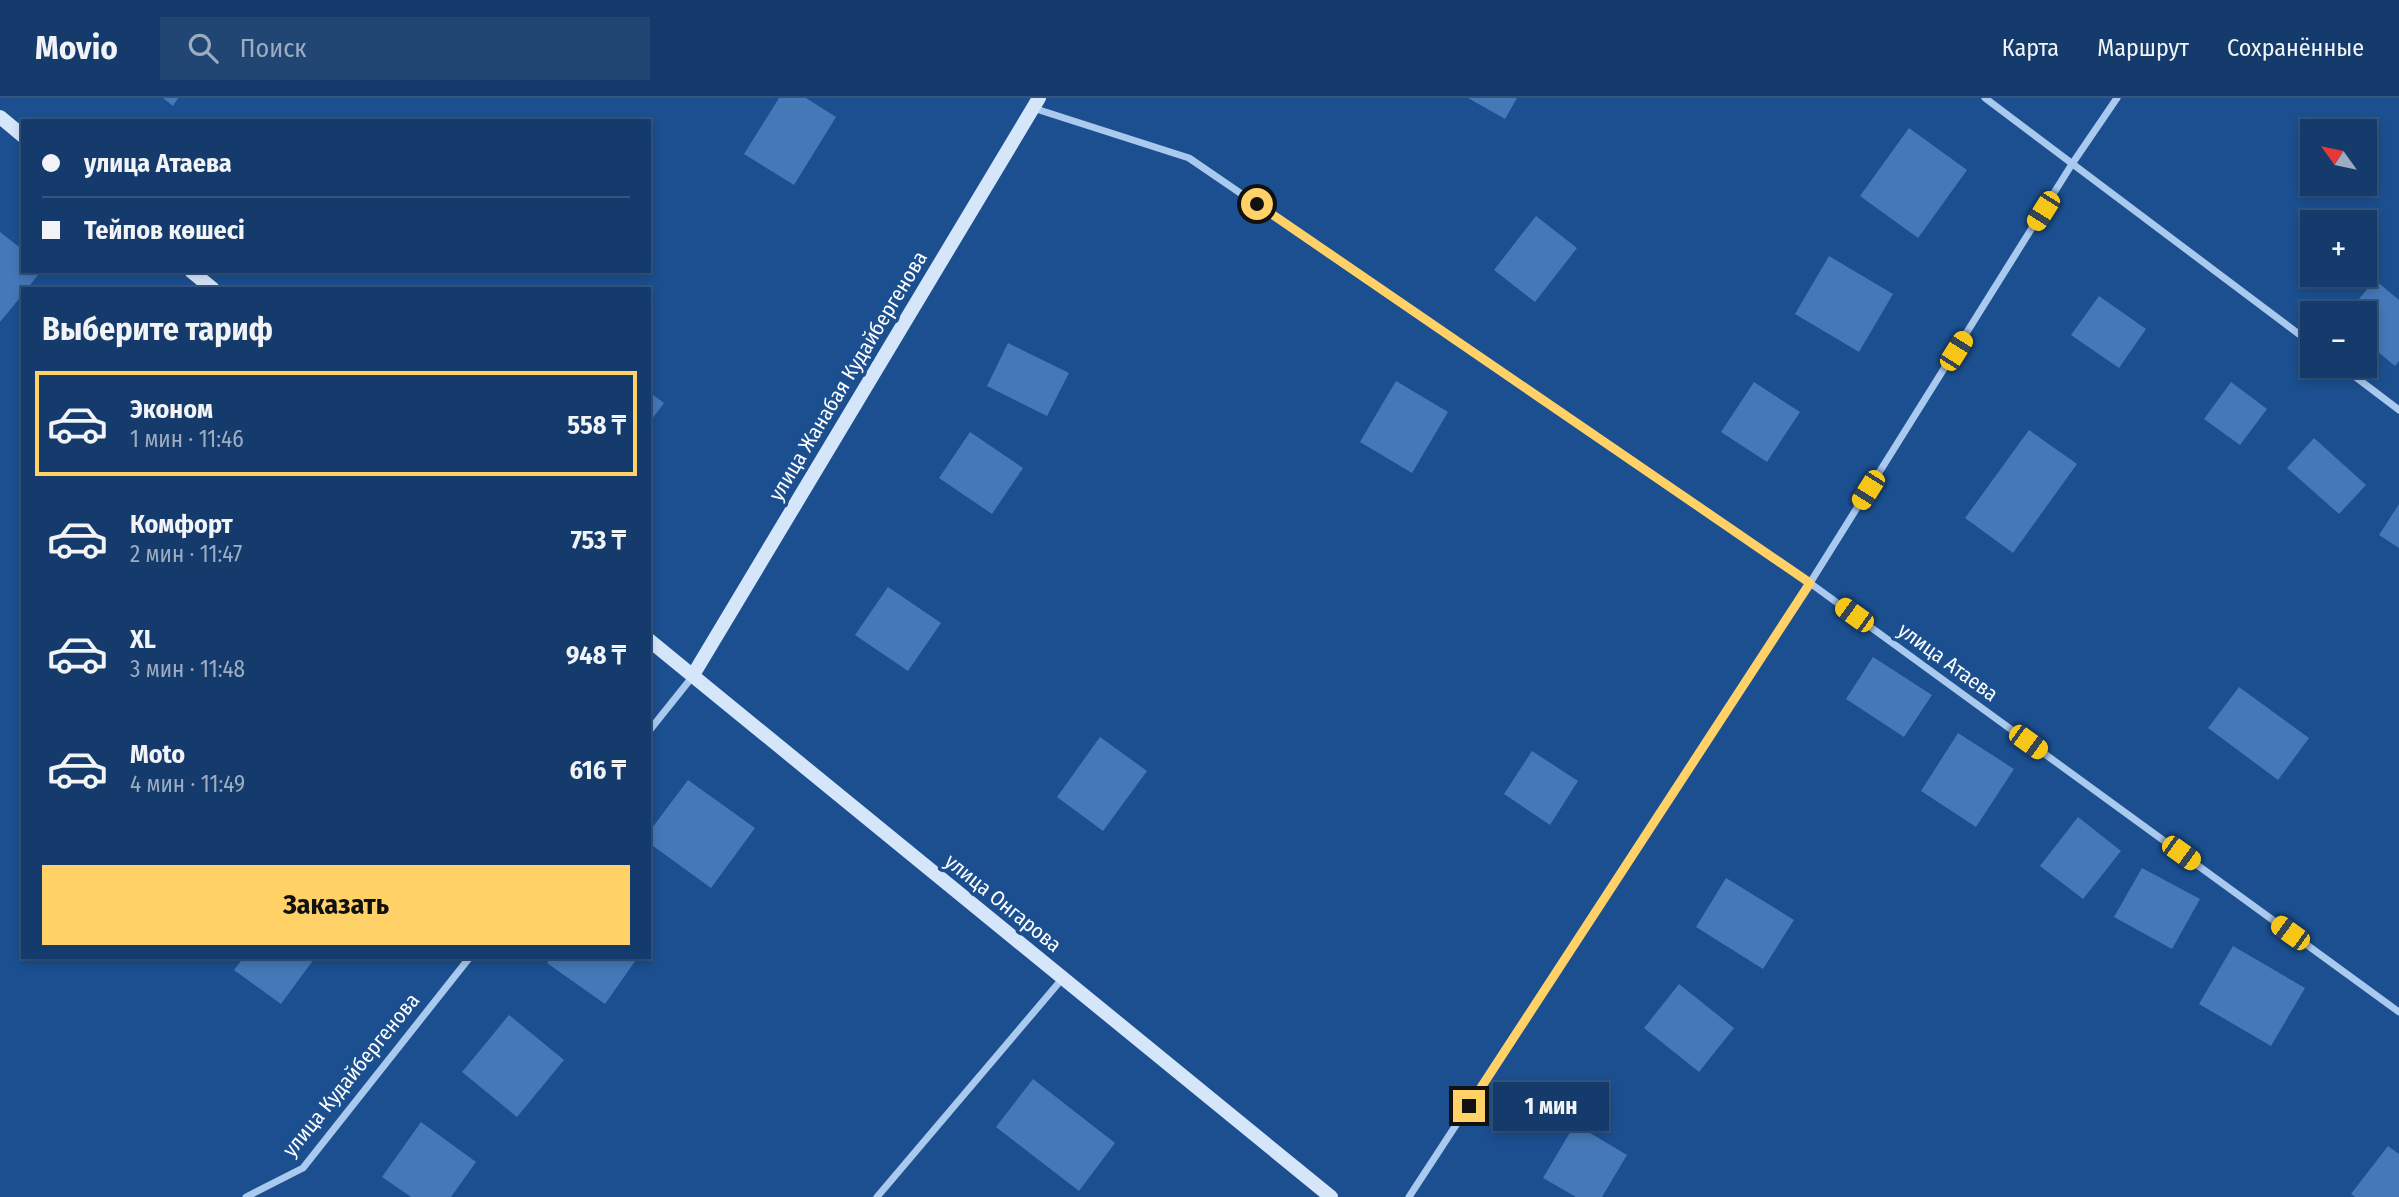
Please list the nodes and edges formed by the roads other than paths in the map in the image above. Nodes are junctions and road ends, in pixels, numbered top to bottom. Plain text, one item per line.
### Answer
1 (1985, 98) edge
2 (2117, 98) edge
3 (1036, 103) edge
4 (0, 117) edge
5 (21, 134) edge
6 (2072, 164) junction
7 (193, 273) edge
8 (211, 287) edge
9 (2300, 335) edge
10 (2357, 378) edge
11 (2399, 410) edge
12 (1810, 583) junction
13 (651, 642) edge
14 (693, 676) junction
15 (651, 728) edge
16 (468, 959) edge
17 (1062, 979) junction
18 (2399, 1012) edge
19 (246, 1197) edge
20 (877, 1197) edge
21 (1331, 1197) edge
22 (1409, 1197) edge

1 - 6 street
2 - 6 street
3 - 12 street, улица Атаева
3 - 14 street, улица Жанабая Кудайбергенова
4 - 5 street
6 - 9 street
6 - 12 street
7 - 8 street
10 - 11 street
12 - 18 street, улица Атаева
12 - 22 street
13 - 14 street, улица Онгарова
14 - 15 street
14 - 17 street, улица Онгарова
16 - 19 street, улица Кудайбергенова
17 - 20 street
17 - 21 street, улица Онгарова

